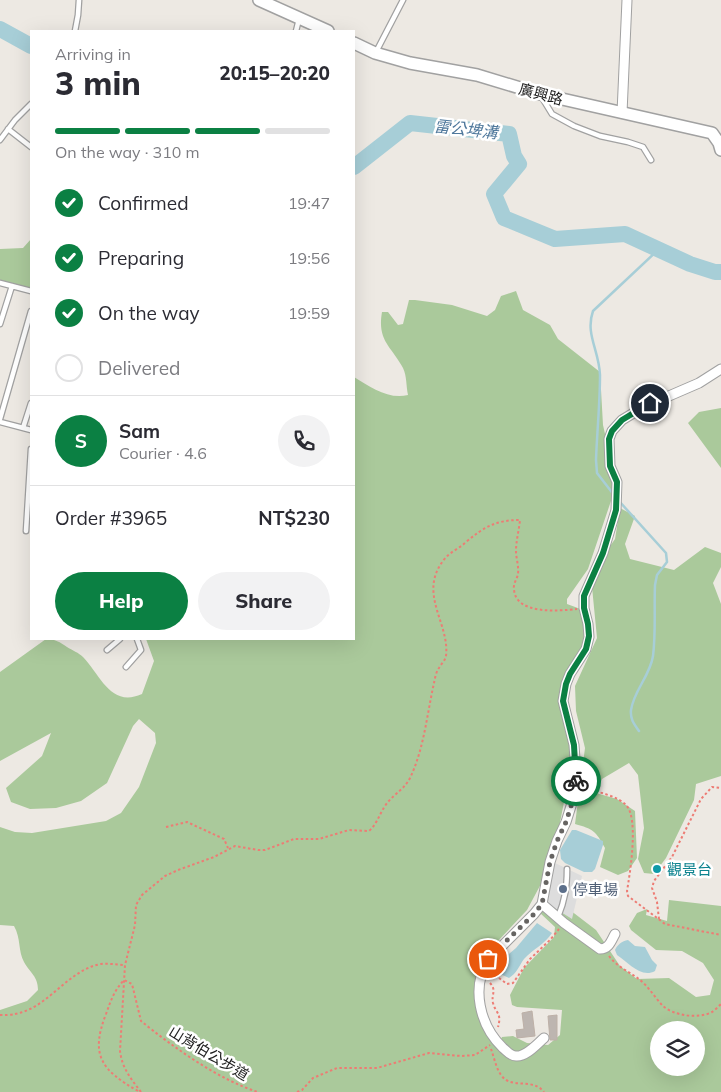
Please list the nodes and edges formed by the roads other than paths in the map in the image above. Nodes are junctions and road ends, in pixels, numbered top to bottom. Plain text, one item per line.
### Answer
1 (79, 0) edge
2 (259, 0) edge
3 (403, 0) edge
4 (627, 0) edge
5 (300, 18) junction
6 (75, 30) edge
7 (296, 30) edge
8 (326, 30) edge
9 (355, 43) edge
10 (375, 53) junction
11 (540, 94) junction
12 (30, 105) edge
13 (622, 113) junction
14 (8, 129) junction
15 (716, 133) edge
16 (0, 140) edge
17 (30, 146) edge
18 (721, 150) edge
19 (651, 160) dead end
20 (0, 283) edge
21 (12, 286) junction
22 (30, 291) edge
23 (30, 315) edge
24 (0, 324) edge
25 (721, 369) edge
26 (30, 406) edge
27 (0, 420) edge
28 (23, 428) junction
29 (30, 430) edge
30 (30, 466) edge
31 (26, 531) dead end
32 (119, 640) edge
33 (136, 640) edge
34 (107, 650) dead end
35 (126, 667) dead end
36 (567, 869) dead end
37 (542, 904) junction
38 (561, 921) junction
39 (615, 934) dead end
40 (544, 1038) dead end

1 - 6 lane
2 - 5 street
3 - 10 lane
4 - 13 street
5 - 7 lane
5 - 8 street
9 - 10 street, 廣興路
10 - 11 street, 廣興路
11 - 13 street, 廣興路
11 - 19 lane
12 - 14 lane
13 - 15 street, 廣興路
14 - 16 lane
14 - 17 lane
15 - 18 street, 廣興路
20 - 21 lane
21 - 22 lane
21 - 24 lane
23 - 27 lane
25 - 37 street
26 - 28 lane
27 - 28 lane
28 - 29 lane
30 - 31 lane
32 - 34 lane
33 - 35 lane
36 - 38 lane
37 - 38 street
37 - 40 street
38 - 39 street

